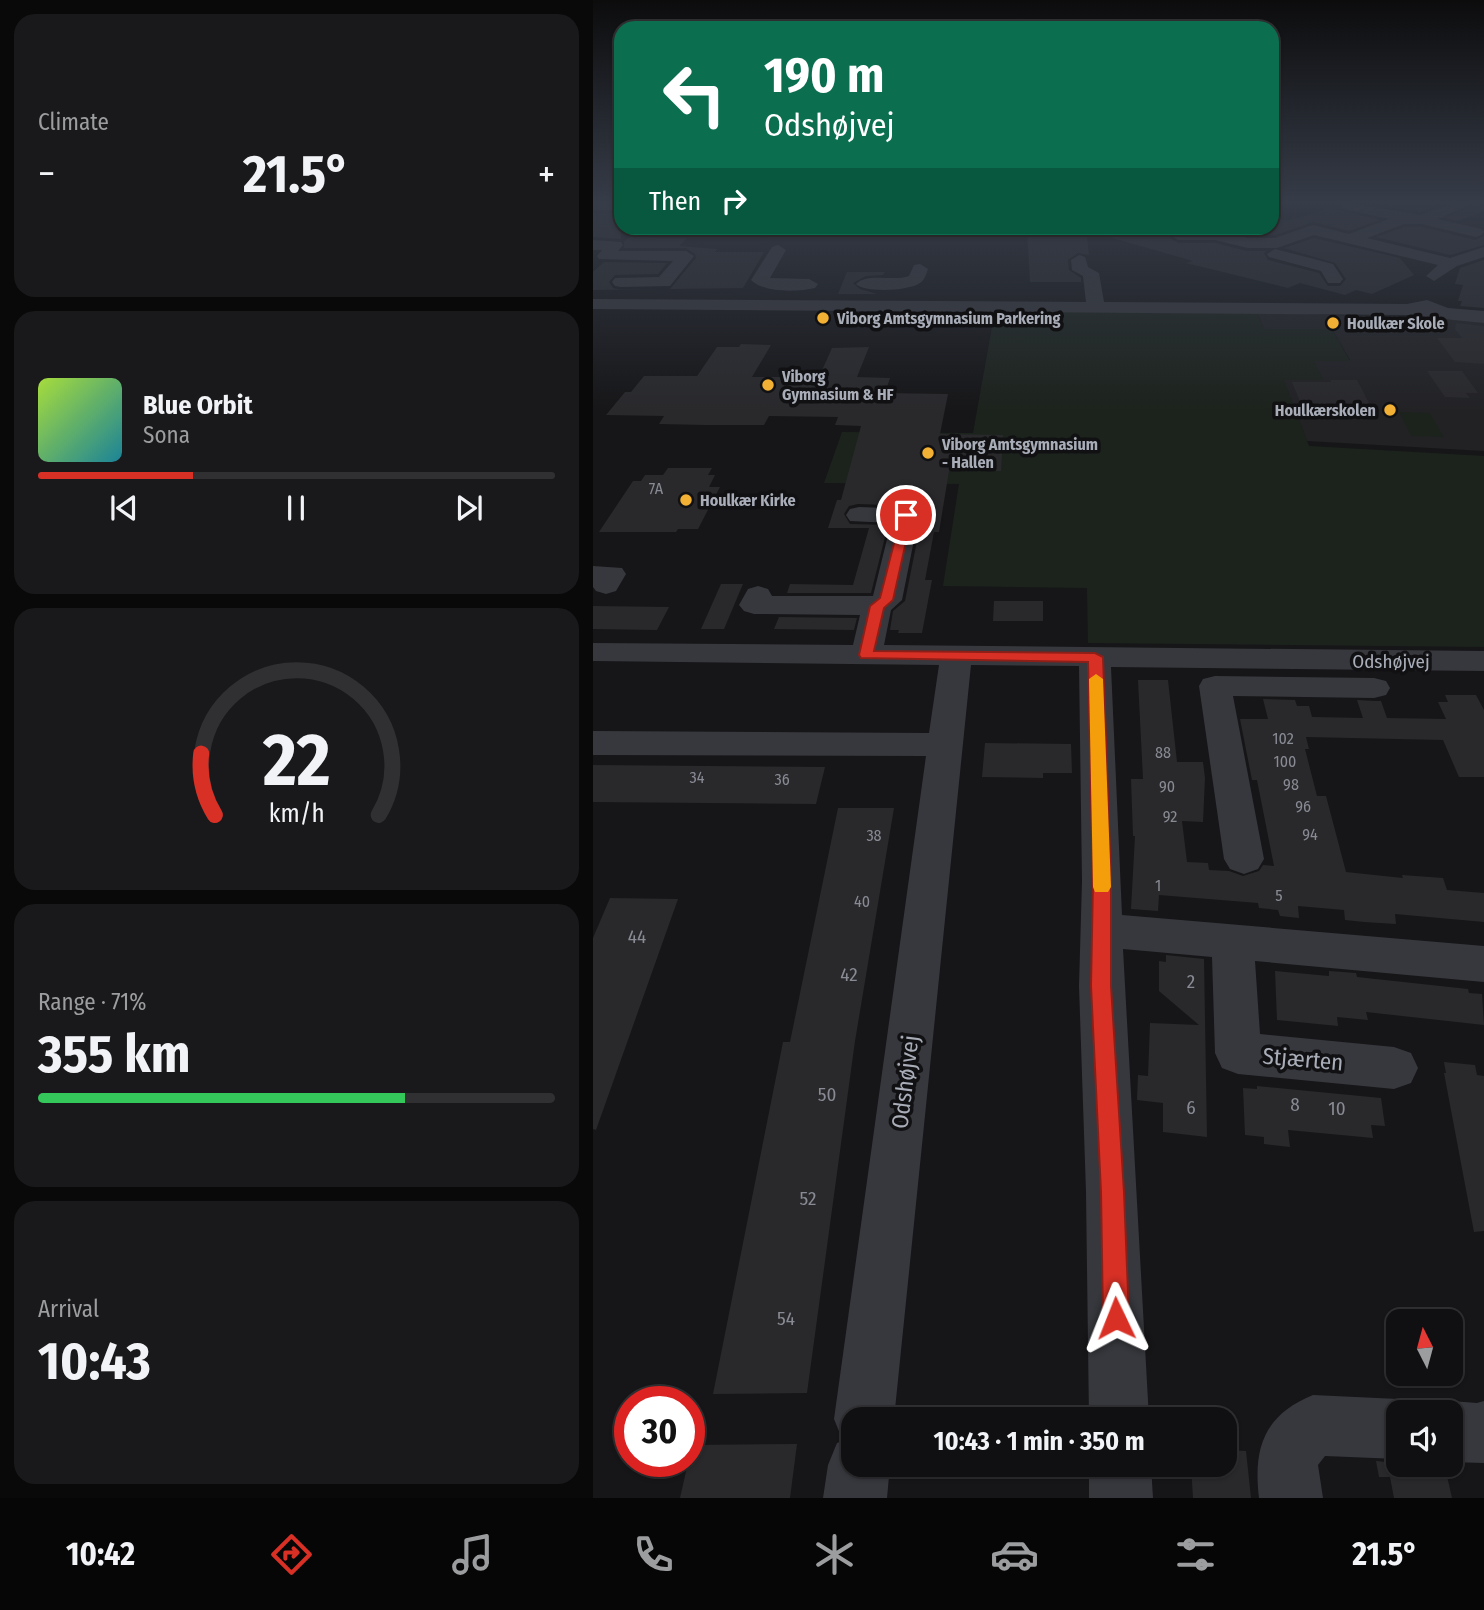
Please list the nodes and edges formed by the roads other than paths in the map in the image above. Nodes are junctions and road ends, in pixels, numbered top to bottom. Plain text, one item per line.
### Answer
1 (673, 272) edge
2 (765, 272) edge
3 (919, 272) edge
4 (1090, 272) edge
5 (1329, 272) edge
6 (1437, 272) edge
7 (1334, 279) dead end
8 (605, 282) dead end
9 (851, 284) dead end
10 (593, 304) edge
11 (802, 305) junction
12 (1096, 307) junction
13 (1427, 310) junction
14 (1484, 317) edge
15 (859, 515) dead end
16 (758, 594) dead end
17 (877, 606) junction
18 (593, 652) edge
19 (866, 655) junction
20 (955, 656) junction
21 (1095, 657) junction
22 (1484, 661) edge
23 (1302, 674) junction
24 (1374, 688) dead end
25 (593, 743) edge
26 (947, 745) junction
27 (1244, 859) dead end
28 (1102, 930) junction
29 (1233, 942) junction
30 (1484, 964) edge
31 (1394, 1068) dead end
32 (865, 1407) edge
33 (1119, 1407) edge
34 (1386, 1428) edge
35 (858, 1477) edge
36 (1120, 1477) edge
37 (855, 1498) edge
38 (1121, 1498) edge
39 (1291, 1498) edge

1 - 8 street
2 - 11 street
3 - 9 street
4 - 12 street
5 - 7 street
6 - 13 street
10 - 11 street
11 - 12 street
12 - 13 street
13 - 14 street
15 - 17 street
16 - 17 street
17 - 19 street
18 - 19 street, Odshøjvej
19 - 20 street, Odshøjvej
20 - 21 street, Odshøjvej
20 - 26 street, Odshøjvej
21 - 23 street, Odshøjvej
21 - 28 street
22 - 23 street, Odshøjvej
23 - 24 street, Odshøjvej
23 - 27 street, Odshøjvej
25 - 26 street
26 - 32 street, Odshøjvej
28 - 29 street
28 - 33 street
29 - 30 street
29 - 31 street, Stjærten
34 - 39 street
35 - 37 street
36 - 38 street

